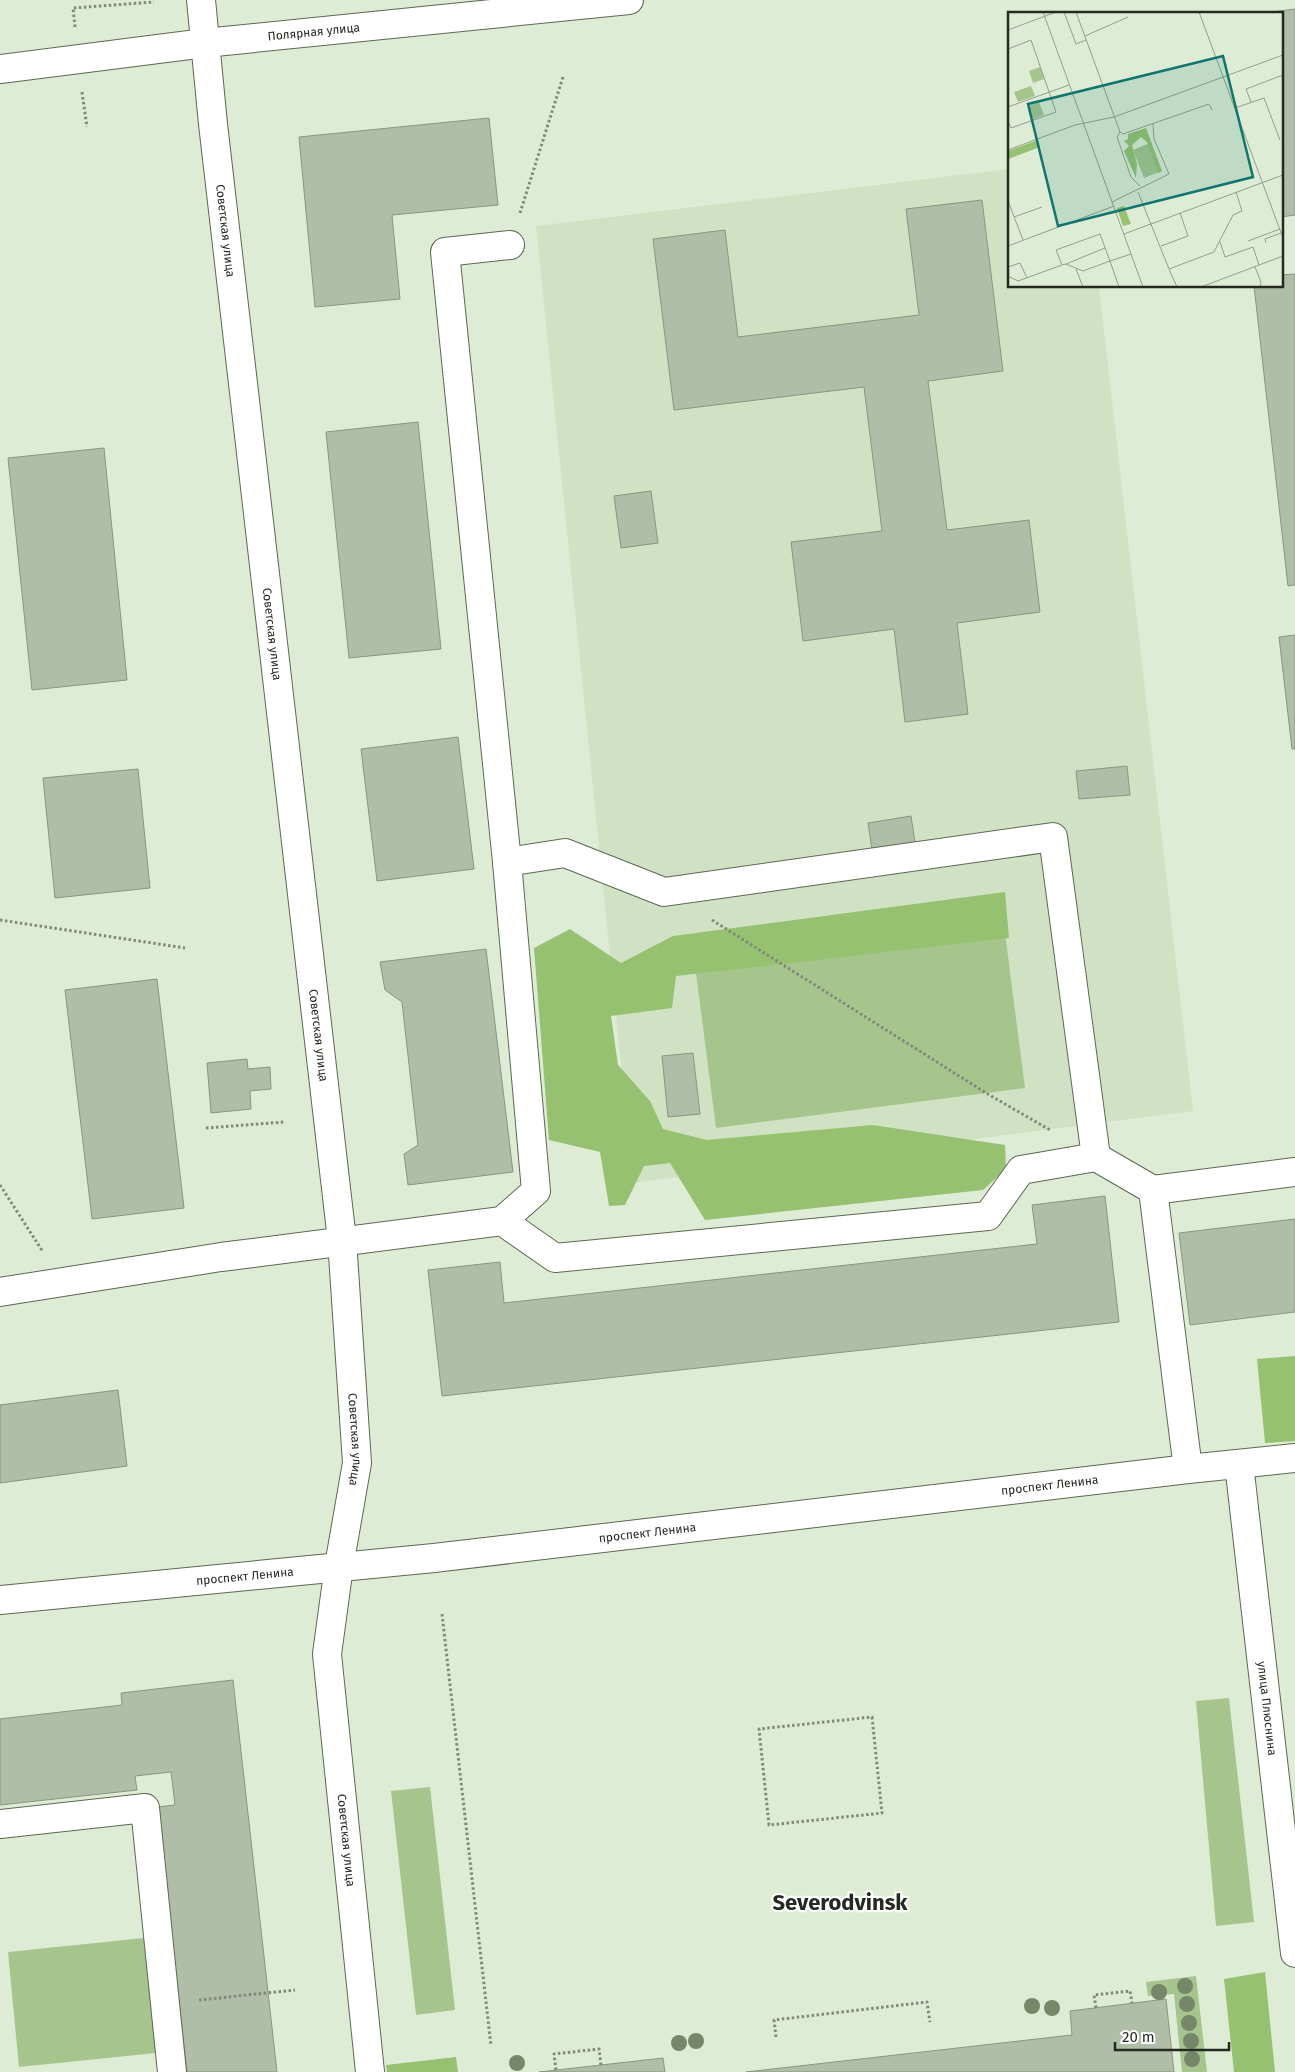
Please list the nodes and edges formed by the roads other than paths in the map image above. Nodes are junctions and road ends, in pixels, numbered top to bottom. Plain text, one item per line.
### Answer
1 (201, 0) edge
2 (629, 0) edge
3 (557, 4) edge
4 (205, 42) junction
5 (0, 69) edge
6 (510, 245) road end
7 (507, 862) junction
8 (1096, 1156) junction
9 (1295, 1172) edge
10 (1153, 1190) junction
11 (502, 1221) junction
12 (342, 1240) junction
13 (0, 1292) edge
14 (1295, 1458) edge
15 (1239, 1464) junction
16 (1188, 1469) junction
17 (339, 1566) junction
18 (0, 1600) edge
19 (0, 1824) edge
20 (1295, 1953) edge
21 (172, 2072) edge
22 (370, 2072) edge

1 - 4 street, Советская улица
2 - 3 street, Полярная улица
3 - 4 street, Полярная улица
4 - 5 street, Полярная улица
4 - 12 street, Советская улица
6 - 7 street
7 - 8 street
7 - 11 street
8 - 10 street
8 - 11 street
9 - 10 street
10 - 16 street
11 - 12 street
12 - 13 street
12 - 17 street, Советская улица
14 - 15 street, проспект Ленина
15 - 16 street, проспект Ленина
15 - 20 street, улица Плюснина
16 - 17 street, проспект Ленина
17 - 18 street, проспект Ленина
17 - 22 street, Советская улица
19 - 21 street

